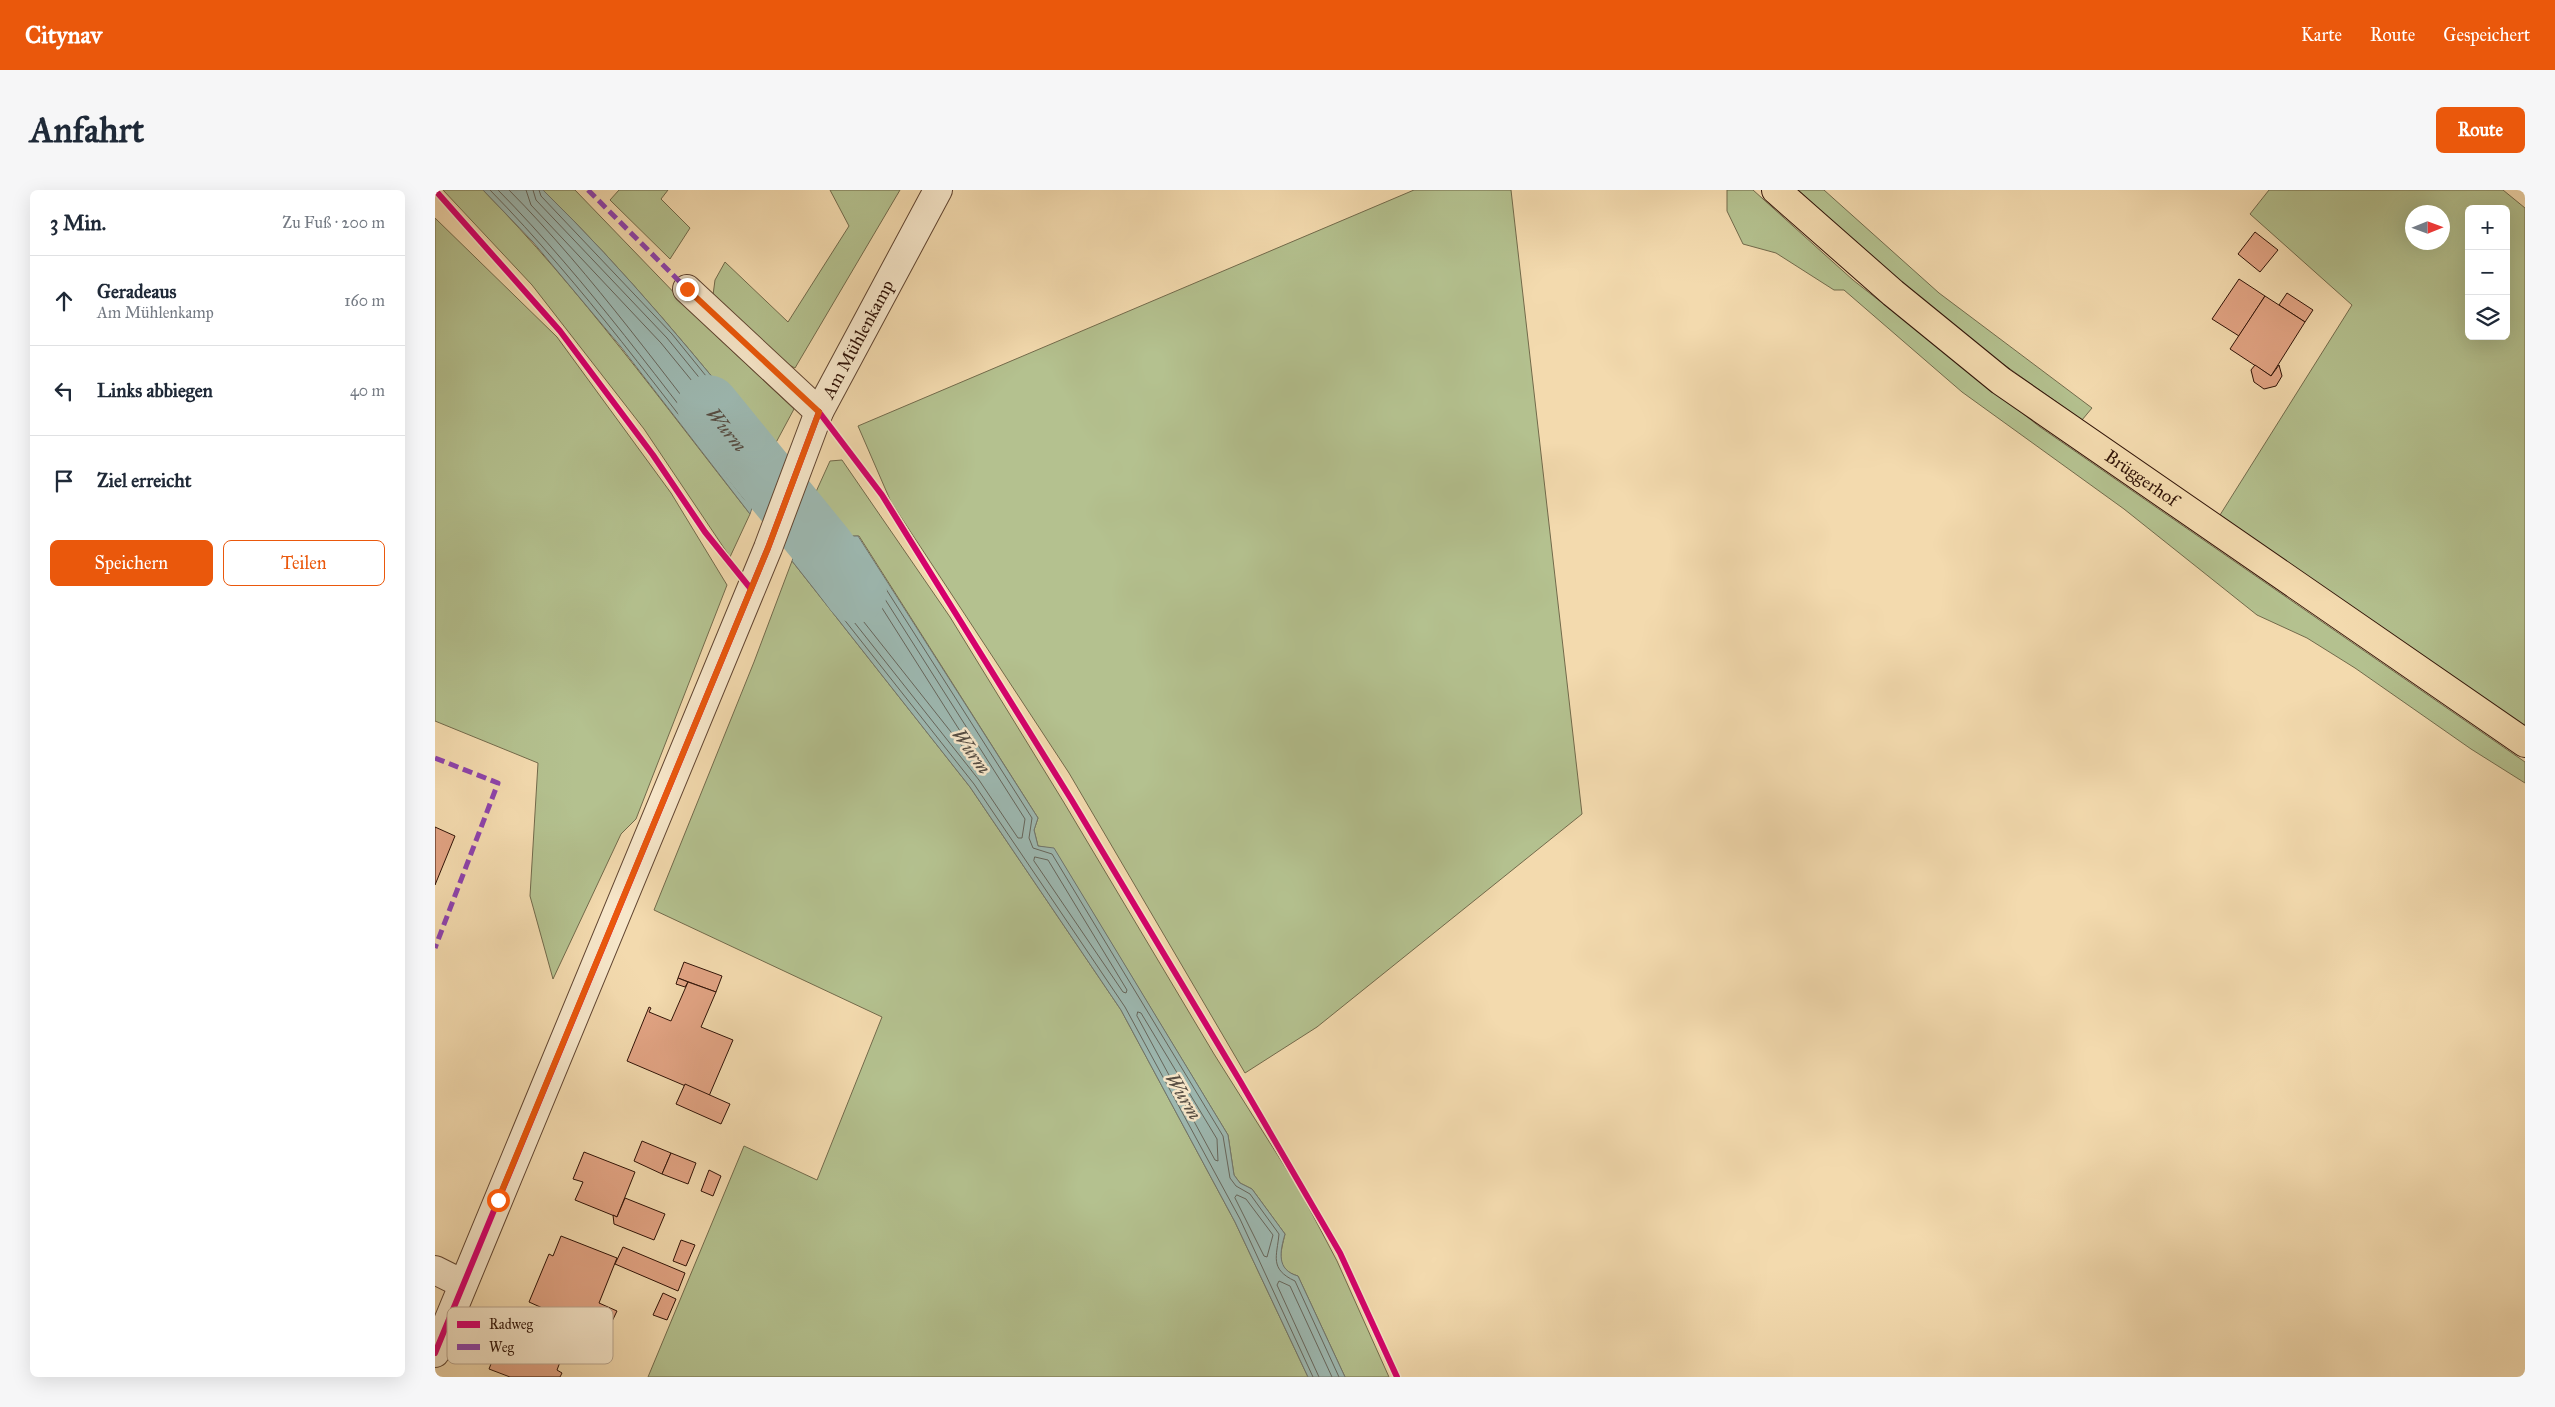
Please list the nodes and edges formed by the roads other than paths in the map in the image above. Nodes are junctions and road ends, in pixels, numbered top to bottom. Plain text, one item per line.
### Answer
1 (938, 190) edge
2 (1776, 190) edge
3 (687, 289) dead end
4 (819, 412) junction
5 (2525, 743) edge
6 (435, 1270) edge
7 (463, 1284) junction
8 (454, 1307) edge
9 (447, 1323) edge
10 (435, 1353) edge

1 - 4 street, Am Mühlenkamp
2 - 5 main road, Brüggerhof
3 - 4 street
4 - 7 street, Am Mühlenkamp
6 - 7 street
7 - 8 street, Am Mühlenkamp
9 - 10 street, Am Mühlenkamp

